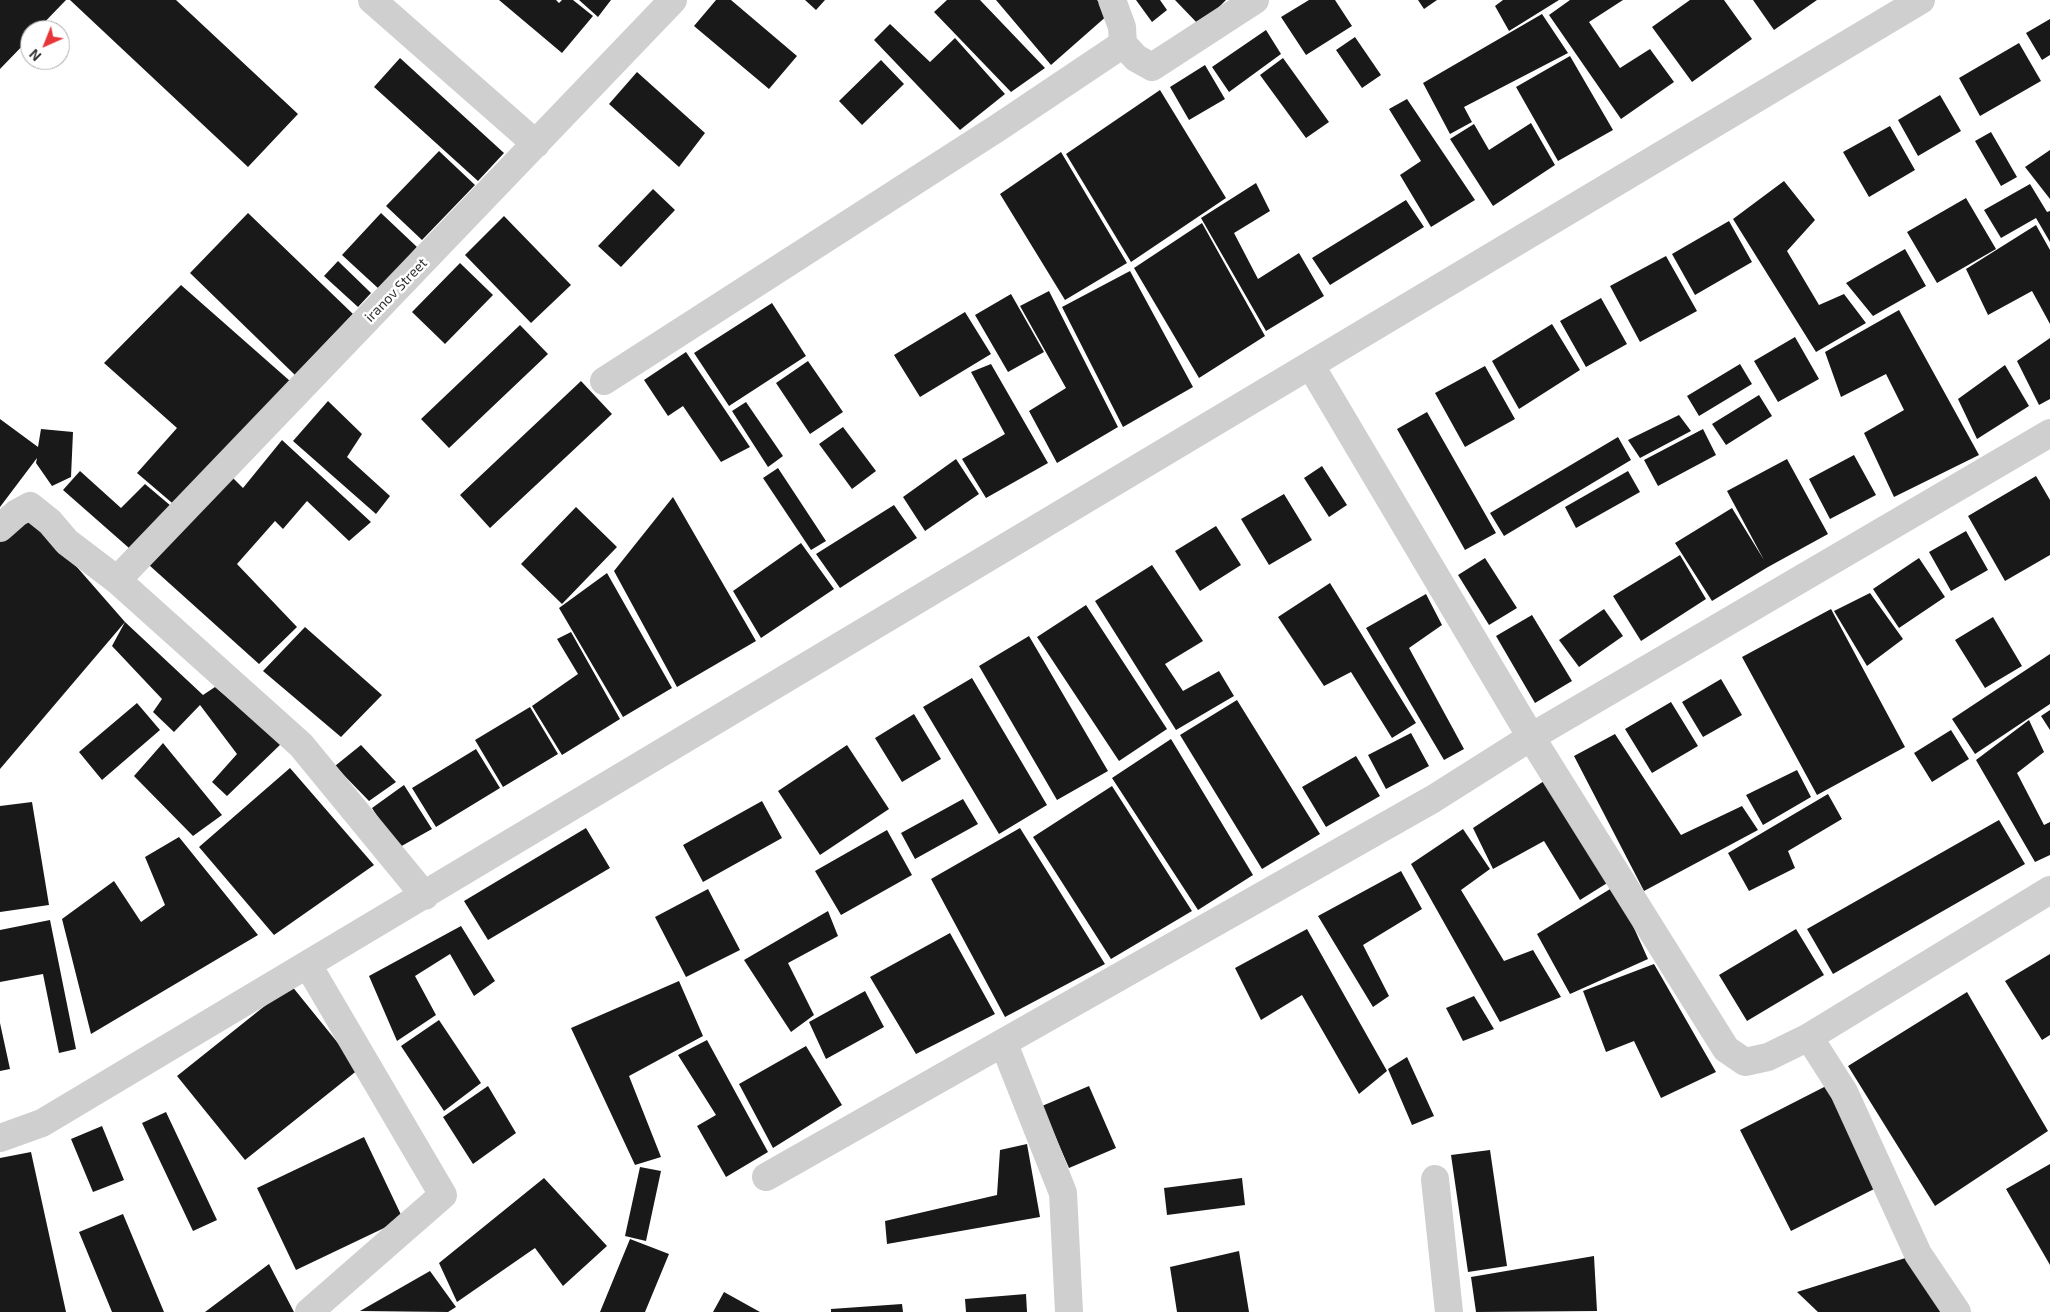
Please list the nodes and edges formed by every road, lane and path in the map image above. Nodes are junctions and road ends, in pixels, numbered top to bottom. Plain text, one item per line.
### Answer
1 (372, 0) edge
2 (673, 0) edge
3 (1112, 0) edge
4 (1255, 0) edge
5 (1921, 0) edge
6 (1123, 44) junction
7 (536, 144) junction
8 (1311, 366) junction
9 (604, 381) dead end
10 (2050, 433) edge
11 (0, 528) edge
12 (117, 580) junction
13 (1531, 737) junction
14 (2050, 890) edge
15 (424, 896) junction
16 (308, 966) junction
17 (1809, 1036) junction
18 (1004, 1044) junction
19 (0, 1138) edge
20 (766, 1177) dead end
21 (1435, 1179) dead end
22 (309, 1312) edge
23 (1070, 1312) edge
24 (1448, 1312) edge
25 (1957, 1312) edge

1 - 7 street
2 - 7 street, iranov Street
3 - 6 street
4 - 6 street
5 - 8 street
6 - 9 street
7 - 12 street, iranov Street
8 - 13 street
8 - 15 street
10 - 13 street
11 - 12 street
12 - 15 street
13 - 17 street
13 - 18 street
14 - 17 street
15 - 16 street
16 - 19 street
16 - 22 street
17 - 25 street
18 - 20 street
18 - 23 street
21 - 24 street

